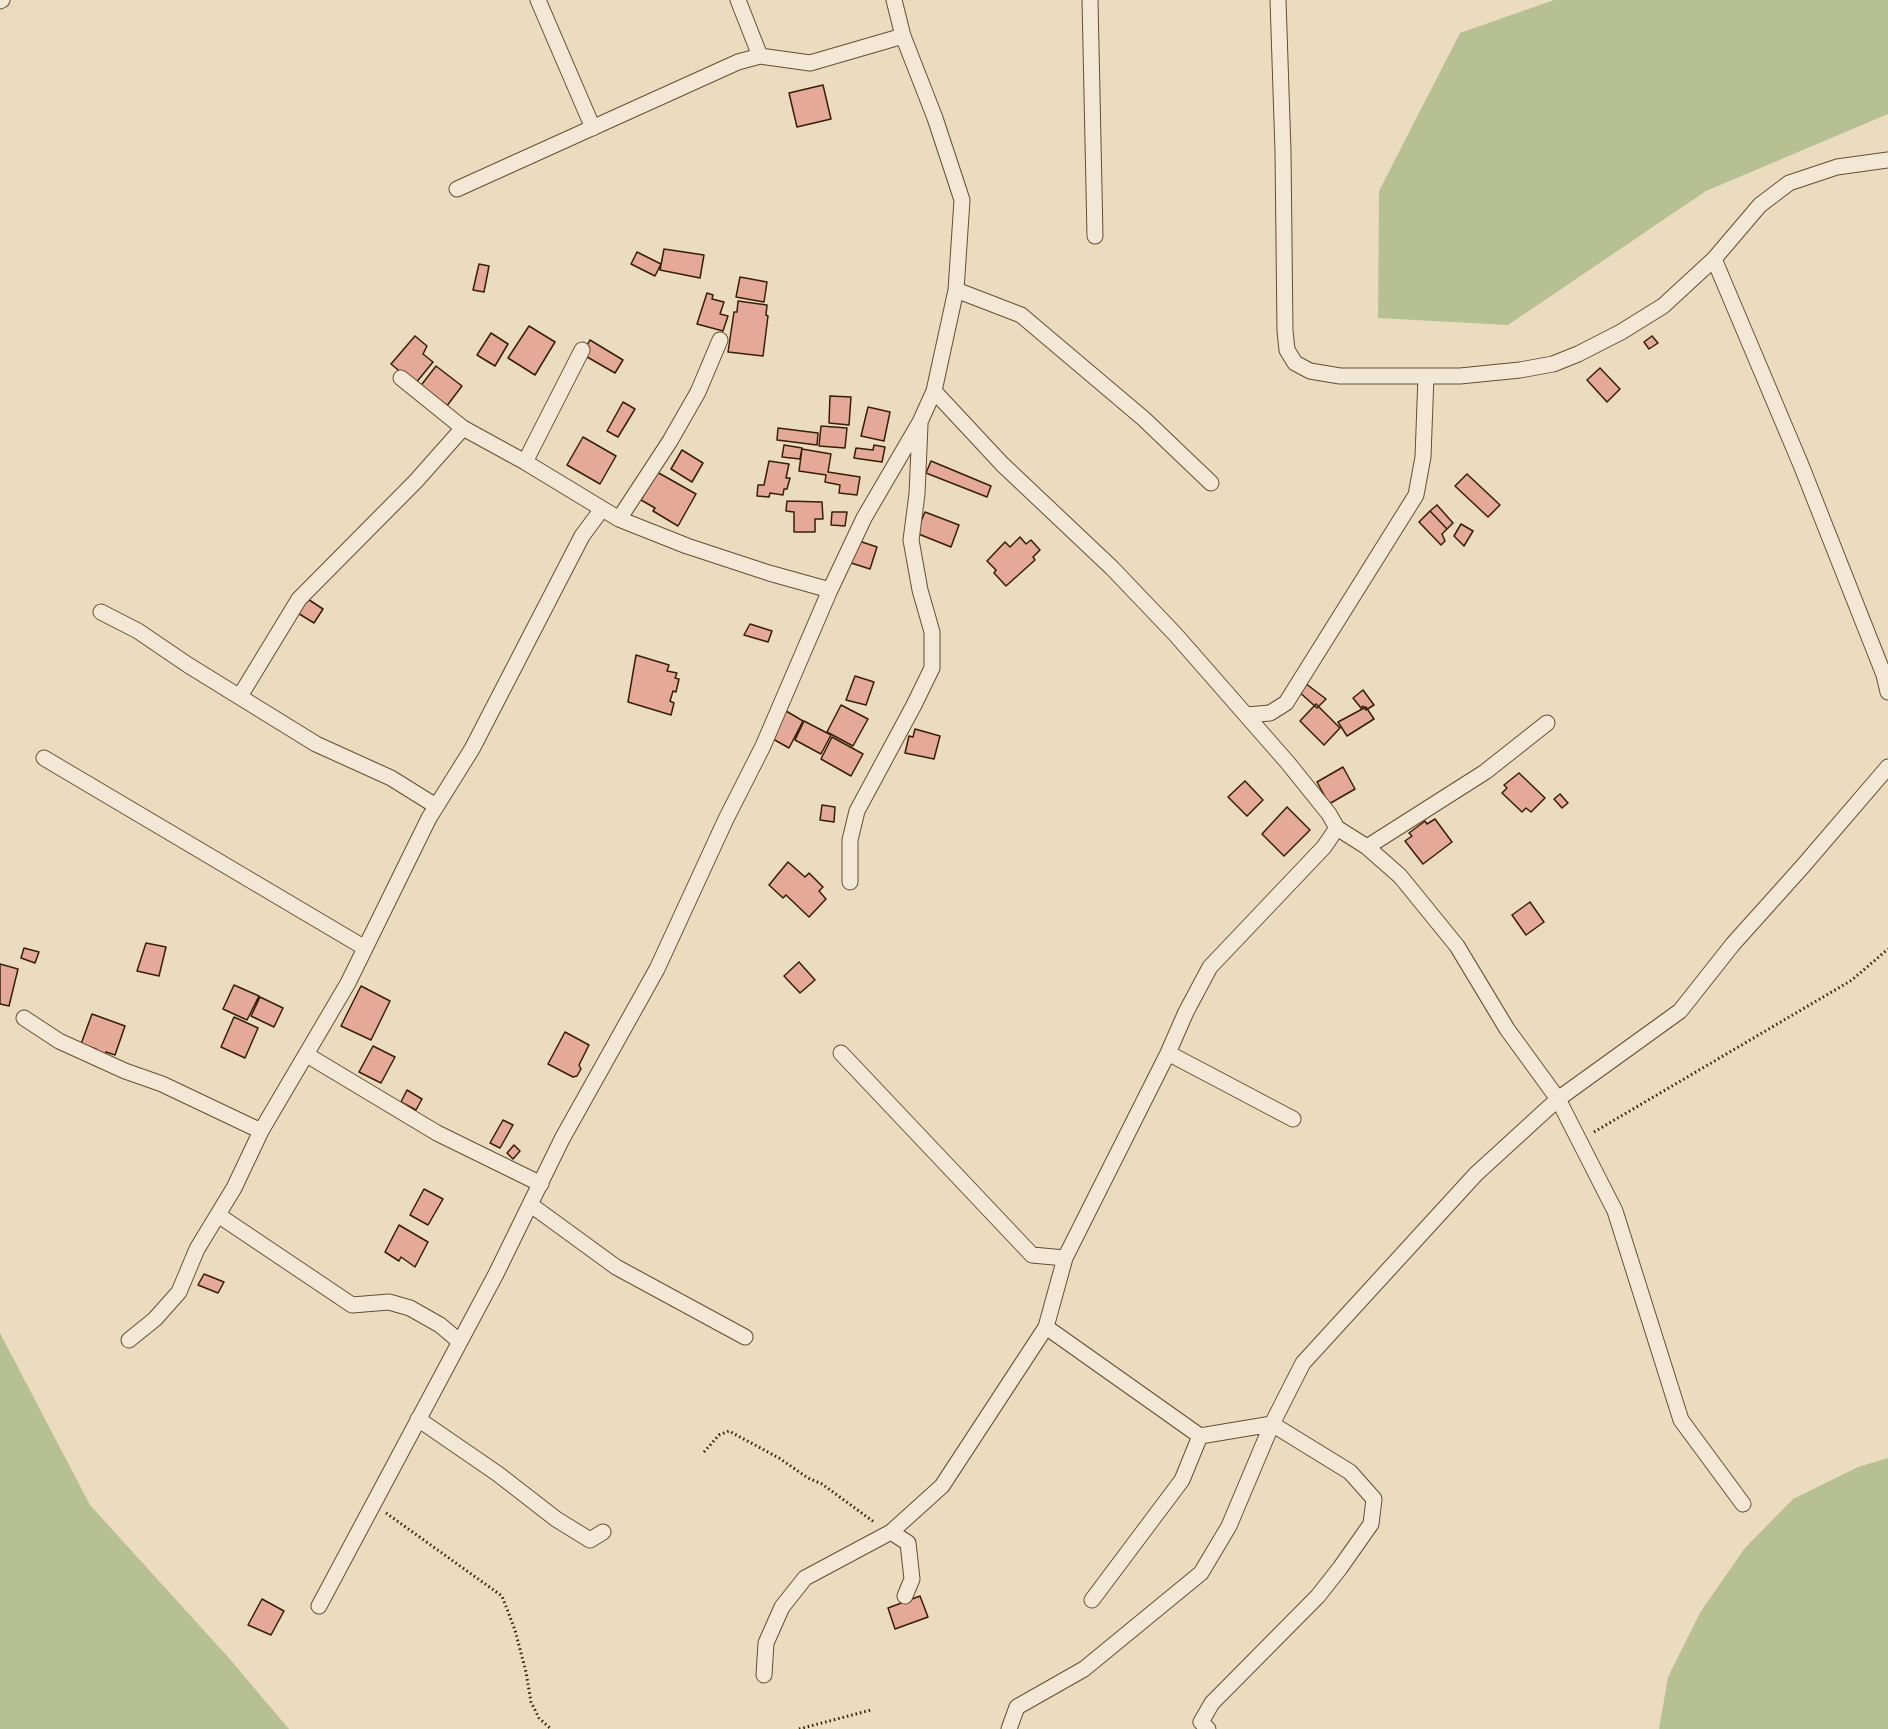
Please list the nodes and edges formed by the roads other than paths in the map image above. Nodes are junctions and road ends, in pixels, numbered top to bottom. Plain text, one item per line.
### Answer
1 (538, 0) edge
2 (738, 0) edge
3 (894, 0) edge
4 (1090, 0) edge
5 (1278, 0) edge
6 (903, 36) junction
7 (760, 56) junction
8 (593, 128) junction
9 (1888, 160) edge
10 (457, 189) dead end
11 (1095, 236) dead end
12 (1714, 259) junction
13 (956, 290) junction
14 (720, 340) dead end
15 (582, 350) dead end
16 (1426, 376) junction
17 (401, 378) dead end
18 (934, 391) junction
19 (920, 422) junction
20 (463, 428) junction
21 (525, 462) junction
22 (1211, 483) dead end
23 (602, 509) junction
24 (619, 519) junction
25 (830, 590) junction
26 (101, 612) dead end
27 (1888, 692) edge
28 (240, 696) junction
29 (1246, 715) junction
30 (1547, 723) dead end
31 (44, 758) dead end
32 (1888, 767) edge
33 (436, 806) junction
34 (1337, 828) junction
35 (1368, 847) junction
36 (850, 882) dead end
37 (365, 948) junction
38 (24, 1018) dead end
39 (841, 1053) dead end
40 (1168, 1053) junction
41 (307, 1055) junction
42 (1558, 1099) junction
43 (1293, 1119) dead end
44 (261, 1131) junction
45 (541, 1184) junction
46 (531, 1205) junction
47 (218, 1215) junction
48 (1065, 1258) junction
49 (1046, 1327) junction
50 (745, 1337) dead end
51 (129, 1340) dead end
52 (459, 1341) junction
53 (418, 1419) junction
54 (1272, 1424) junction
55 (1200, 1436) junction
56 (1743, 1504) dead end
57 (603, 1532) dead end
58 (891, 1532) junction
59 (905, 1596) dead end
60 (1092, 1600) dead end
61 (319, 1606) dead end
62 (764, 1675) dead end
63 (1009, 1729) edge
64 (1208, 1729) edge

1 - 8 street
2 - 7 street
3 - 6 street
4 - 11 street
5 - 16 street
6 - 7 street
6 - 13 street
7 - 8 street
8 - 10 street
9 - 12 street
12 - 16 street
12 - 27 street
13 - 18 street
13 - 22 street
14 - 24 street
15 - 21 street
16 - 29 street
17 - 20 street
18 - 19 street
18 - 29 street
19 - 25 street
19 - 36 street
20 - 21 street
20 - 28 street
21 - 23 street
23 - 24 street
23 - 33 street
24 - 25 street
25 - 45 street
26 - 28 street
28 - 33 street
29 - 34 street
30 - 35 street
31 - 37 street
32 - 42 street
33 - 37 street
34 - 35 street
34 - 40 street
35 - 42 street
37 - 41 street
38 - 44 street
39 - 48 street
40 - 43 street
40 - 48 street
41 - 44 street
41 - 45 street
42 - 54 street
42 - 56 street
44 - 47 street
45 - 46 street
46 - 50 street
46 - 52 street
47 - 51 street
47 - 52 street
48 - 49 street
49 - 55 street
49 - 58 street
52 - 53 street
53 - 57 street
53 - 61 street
54 - 55 street
54 - 63 street
54 - 64 street
55 - 60 street
58 - 59 street
58 - 62 street

